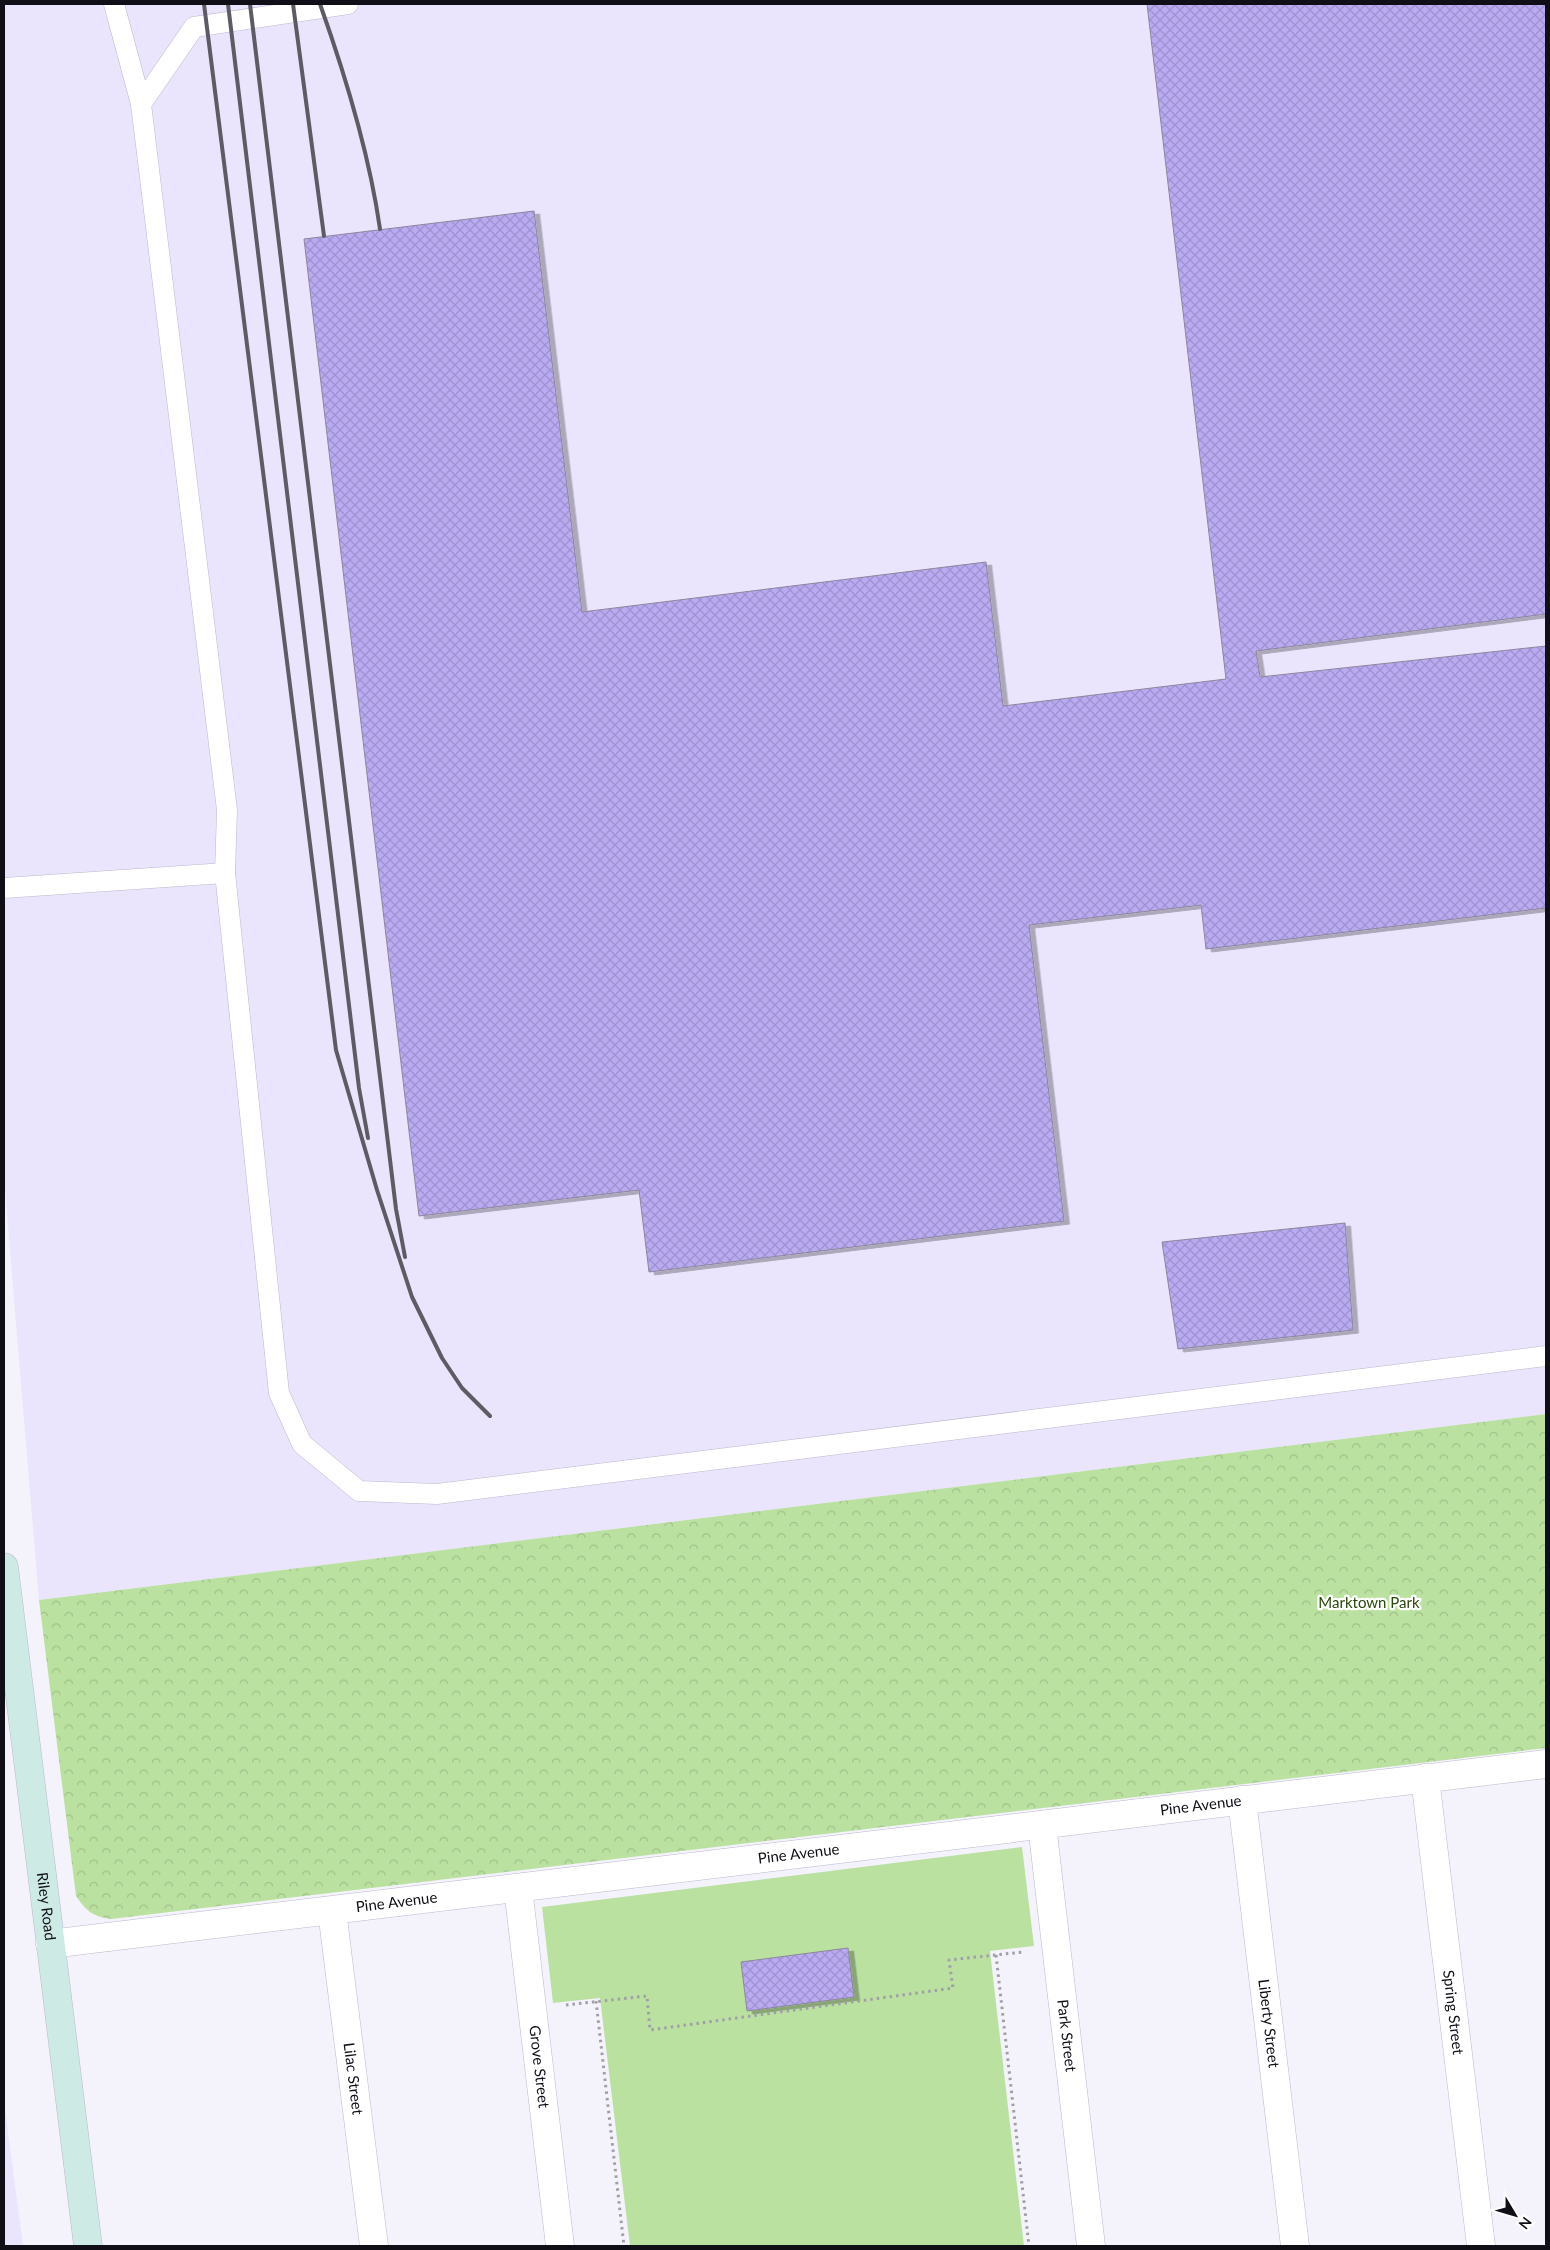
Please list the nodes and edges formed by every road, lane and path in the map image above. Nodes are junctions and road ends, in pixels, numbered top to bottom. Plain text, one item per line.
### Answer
1 (114, 4) edge
2 (348, 4) edge
3 (141, 104) junction
4 (225, 873) junction
5 (4, 888) edge
6 (1546, 1356) edge
7 (4, 1567) edge
8 (1546, 1764) edge
9 (1425, 1778) junction
10 (1242, 1800) junction
11 (1042, 1825) junction
12 (518, 1888) junction
13 (332, 1911) junction
14 (50, 1944) junction
15 (1056, 1949) junction
16 (996, 1955) junction
17 (596, 2001) junction
18 (532, 2009) junction
19 (88, 2246) edge
20 (374, 2246) edge
21 (560, 2246) edge
22 (624, 2246) edge
23 (1029, 2246) edge
24 (1091, 2246) edge
25 (1295, 2246) edge
26 (1481, 2246) edge

1 - 3 lane
2 - 3 lane
3 - 4 lane
4 - 5 lane
4 - 6 lane
7 - 14 main road, Riley Road
8 - 9 street, Pine Avenue
9 - 10 street, Pine Avenue
9 - 26 street, Spring Street
10 - 11 street, Pine Avenue
10 - 25 street, Liberty Street
11 - 12 street, Pine Avenue
11 - 15 street, Park Street
12 - 13 street, Pine Avenue
12 - 18 street, Grove Street
13 - 14 street, Pine Avenue
13 - 20 street, Lilac Street
14 - 19 main road, Riley Road
15 - 16 path
15 - 24 street, Park Street
16 - 17 path
16 - 23 path
17 - 18 path
17 - 22 path
18 - 21 street, Grove Street

